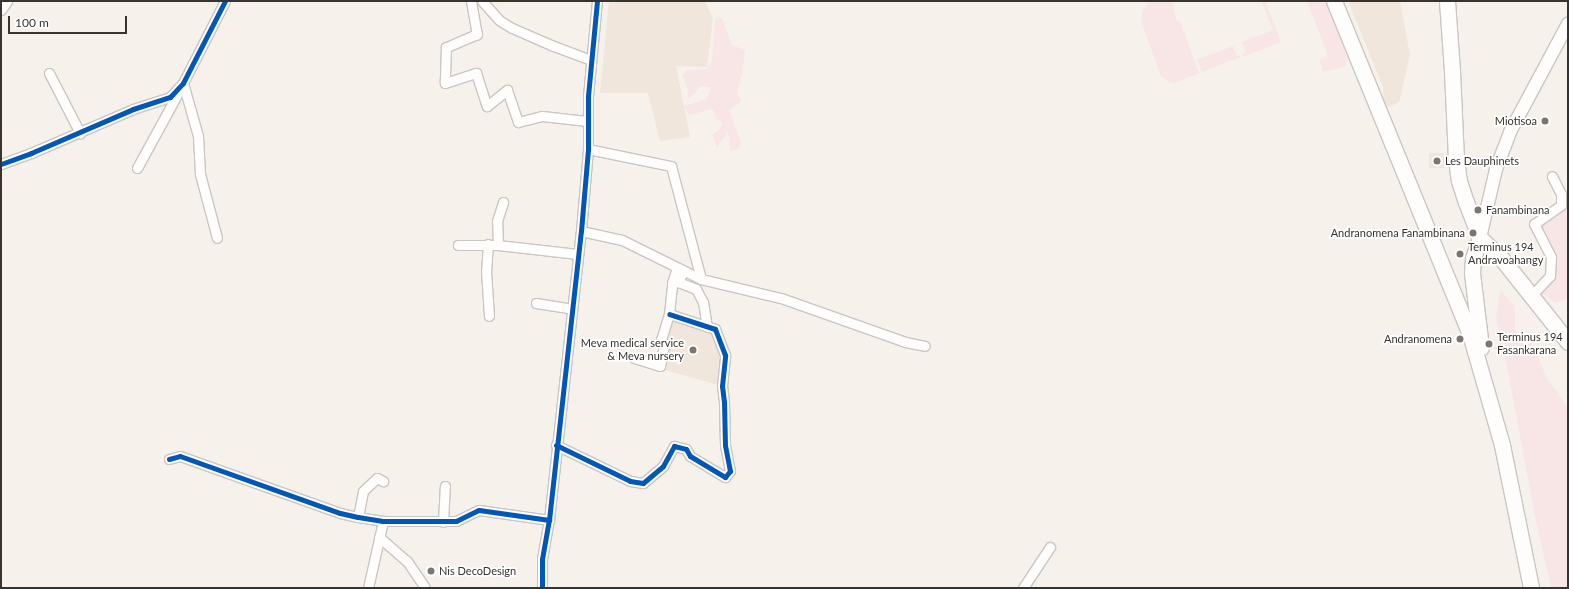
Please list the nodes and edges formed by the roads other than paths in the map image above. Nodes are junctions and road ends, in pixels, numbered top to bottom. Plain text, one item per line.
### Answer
1 (7, 1) edge
2 (225, 1) edge
3 (470, 1) edge
4 (482, 1) edge
5 (597, 1) edge
6 (1334, 1) edge
7 (1447, 1) edge
8 (1, 10) edge
9 (1568, 24) edge
10 (592, 60) junction
11 (49, 73) dead end
12 (183, 83) junction
13 (587, 121) junction
14 (80, 133) junction
15 (588, 149) junction
16 (1, 164) edge
17 (137, 168) dead end
18 (1552, 176) dead end
19 (503, 202) dead end
20 (581, 231) junction
21 (217, 238) dead end
22 (1480, 238) junction
23 (488, 244) junction
24 (458, 245) dead end
25 (498, 245) junction
26 (577, 254) junction
27 (677, 268) junction
28 (701, 280) junction
29 (1532, 295) junction
30 (536, 303) dead end
31 (572, 309) junction
32 (669, 314) junction
33 (489, 316) dead end
34 (707, 327) junction
35 (1568, 342) edge
36 (925, 346) dead end
37 (634, 358) dead end
38 (1486, 384) junction
39 (556, 445) junction
40 (169, 458) dead end
41 (383, 481) dead end
42 (445, 486) dead end
43 (358, 517) junction
44 (548, 520) junction
45 (383, 521) junction
46 (443, 522) junction
47 (379, 537) junction
48 (1050, 547) dead end
49 (368, 588) edge
50 (425, 588) edge
51 (542, 588) edge
52 (1023, 588) edge
53 (1531, 588) edge

1 - 8 street
2 - 12 street
3 - 13 street
4 - 10 street
5 - 10 street
6 - 38 main road
7 - 22 main road
9 - 22 street
10 - 13 street
11 - 14 street
12 - 14 street
12 - 17 street
12 - 21 street
13 - 15 street
14 - 16 street
15 - 20 street
15 - 28 street
18 - 29 street
19 - 25 street
20 - 26 street
20 - 27 street
22 - 29 main road
22 - 38 main road
23 - 24 street
23 - 25 street
23 - 33 street
25 - 26 street
26 - 31 street
27 - 28 street
27 - 32 street
27 - 34 street
28 - 36 street
29 - 35 main road
30 - 31 street
31 - 39 street
32 - 34 street
32 - 37 street
34 - 39 street
38 - 53 main road
39 - 44 street
40 - 43 street
41 - 43 street
42 - 46 street
43 - 45 street
44 - 46 street
44 - 51 street
45 - 46 street
45 - 47 street
47 - 49 street
47 - 50 street
48 - 52 street

